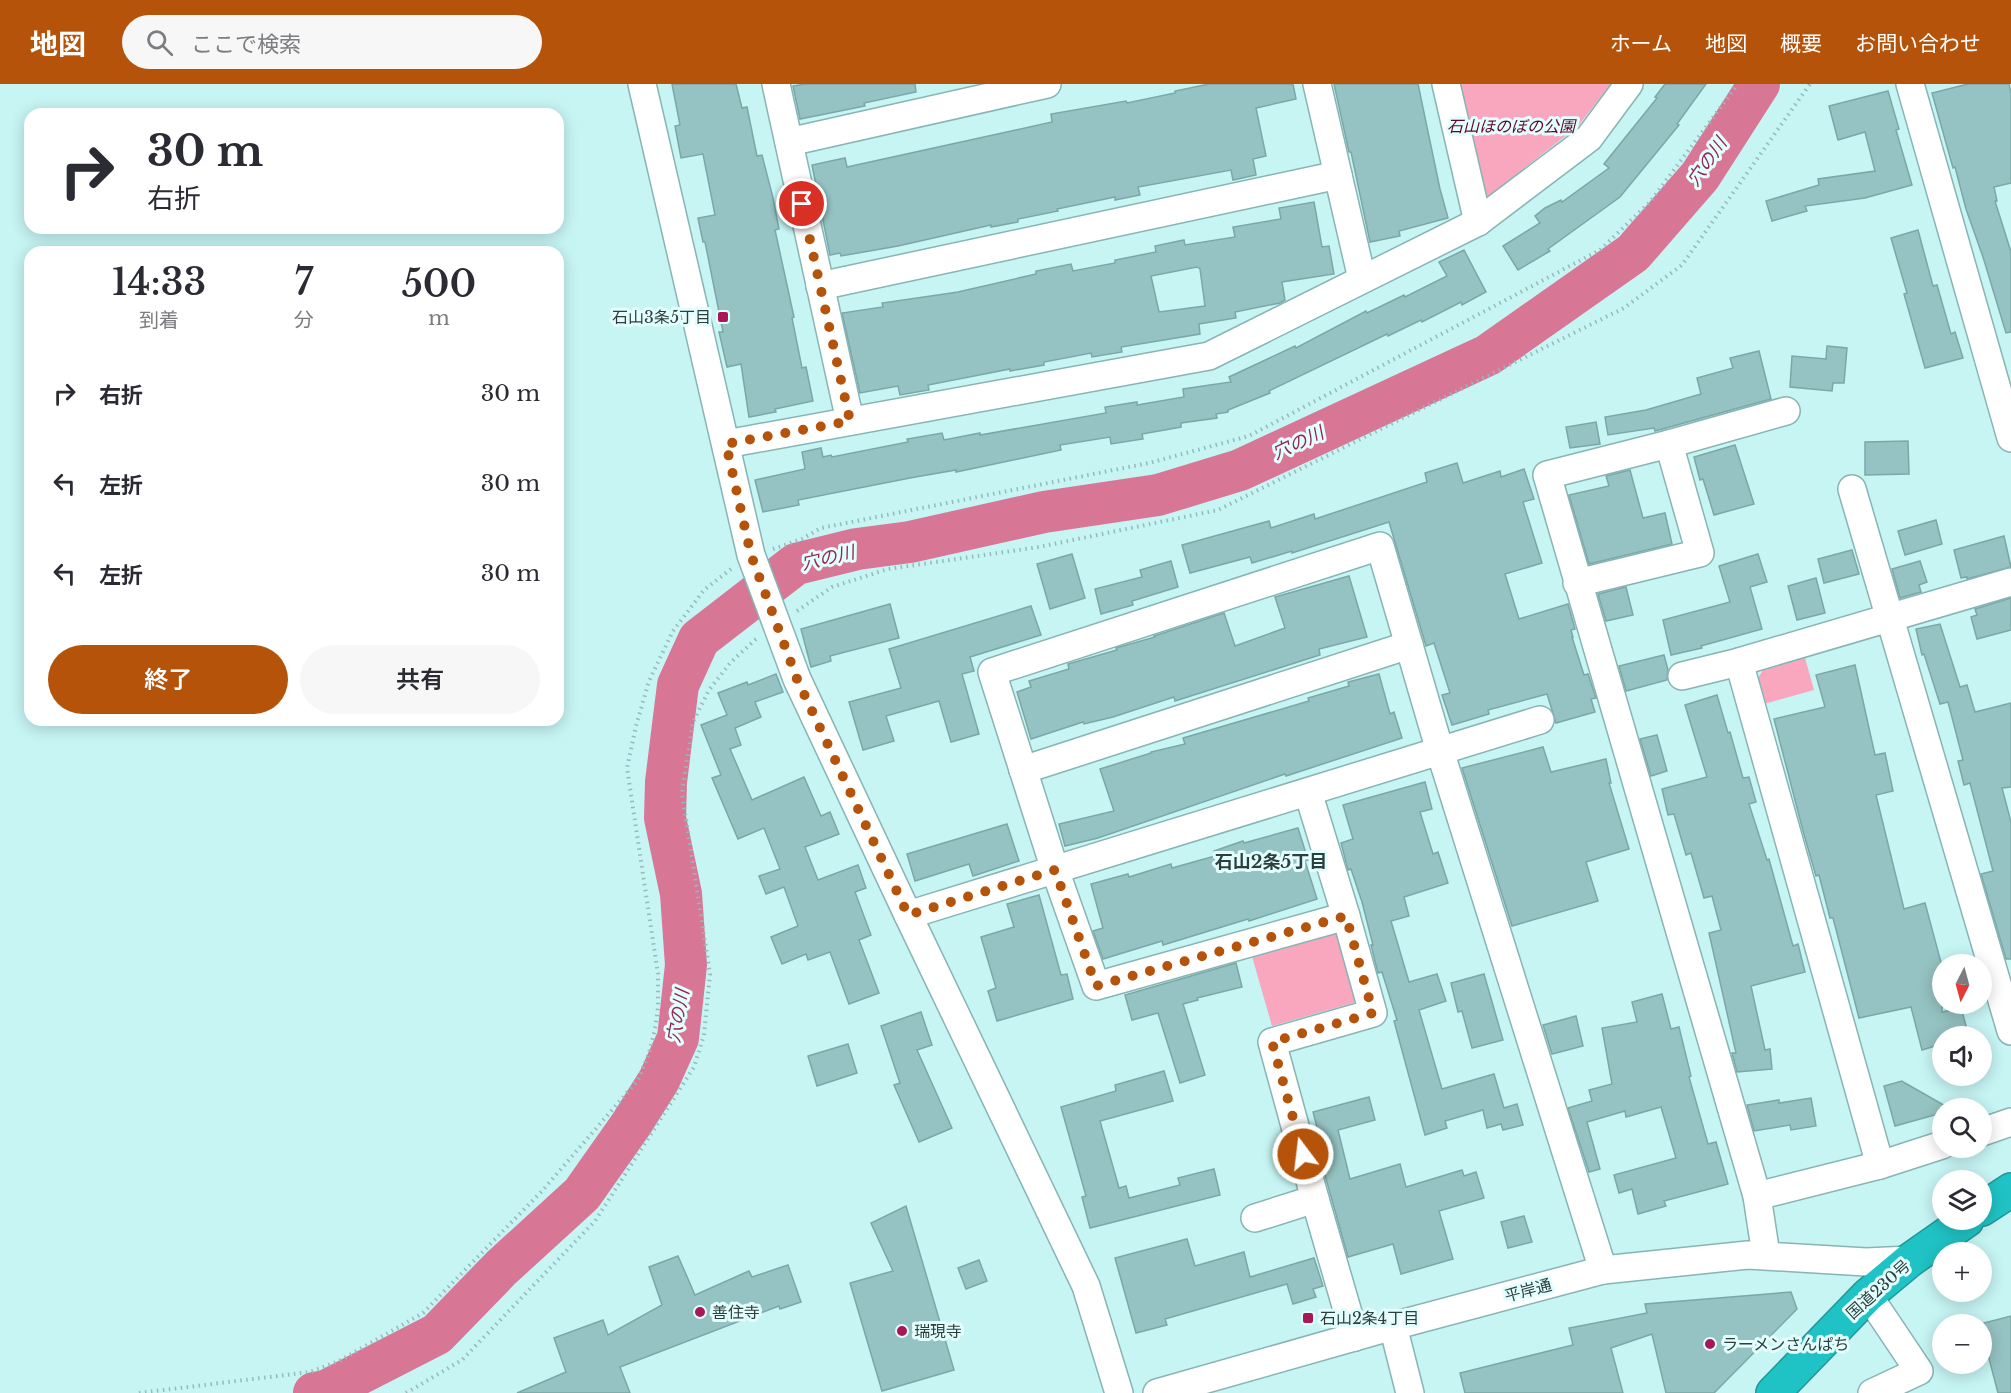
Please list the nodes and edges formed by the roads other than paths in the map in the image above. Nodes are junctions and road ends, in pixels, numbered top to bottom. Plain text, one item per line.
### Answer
1 (642, 84) edge
2 (776, 84) edge
3 (1047, 84) edge
4 (1317, 84) edge
5 (1446, 84) edge
6 (1629, 84) edge
7 (1910, 84) edge
8 (789, 142) junction
9 (1338, 175) junction
10 (1478, 222) junction
11 (1362, 279) junction
12 (820, 286) junction
13 (1786, 411) dead end
14 (850, 421) junction
15 (2011, 438) edge
16 (726, 444) junction
17 (1669, 444) junction
18 (1852, 489) dead end
19 (2011, 582) edge
20 (1577, 583) junction
21 (1890, 618) junction
22 (1409, 645) junction
23 (1739, 662) junction
24 (1682, 676) dead end
25 (1540, 720) dead end
26 (1440, 751) junction
27 (1023, 770) junction
28 (1308, 792) junction
29 (1055, 870) junction
30 (908, 915) junction
31 (1346, 916) junction
32 (2011, 1031) edge
33 (2011, 1122) edge
34 (1992, 1129) edge
35 (1932, 1148) edge
36 (1880, 1166) junction
37 (2011, 1190) edge
38 (1757, 1196) junction
39 (1315, 1199) junction
40 (1992, 1202) edge
41 (1255, 1218) dead end
42 (1953, 1230) edge
43 (1766, 1255) junction
44 (1910, 1260) junction
45 (1603, 1270) junction
46 (1868, 1295) junction
47 (1393, 1326) junction
48 (1355, 1337) junction
49 (1222, 1384) edge
50 (1785, 1388) edge
51 (1119, 1393) edge
52 (1156, 1393) edge
53 (1410, 1393) edge
54 (1872, 1393) edge

1 - 16 street
2 - 8 street
3 - 8 street
4 - 9 street
5 - 10 street
6 - 10 street
7 - 15 street
8 - 12 street
9 - 11 street
9 - 12 street
10 - 11 street
11 - 14 street
12 - 14 street
13 - 17 street
14 - 16 street
16 - 30 street
17 - 20 street
17 - 20 street
18 - 21 street
19 - 21 street
20 - 38 street
21 - 23 street
21 - 32 street
22 - 26 street
22 - 27 street
22 - 27 street
23 - 24 street
23 - 36 street
25 - 26 street
26 - 28 street
26 - 45 street
27 - 29 street
28 - 29 street
28 - 31 street
29 - 30 street
29 - 31 street
30 - 51 street
31 - 39 street
33 - 34 street
35 - 36 street
36 - 38 street
37 - 40 highway
38 - 43 street
39 - 41 street
39 - 48 street
42 - 44 highway, 国道230号
43 - 44 street, 平岸通
43 - 45 street, 平岸通
44 - 46 highway, 国道230号
45 - 47 street, 平岸通
46 - 50 highway, 国道230号
46 - 54 street
47 - 48 street, 平岸通
47 - 53 street
48 - 49 street, 平岸通
49 - 52 street, 平岸通

